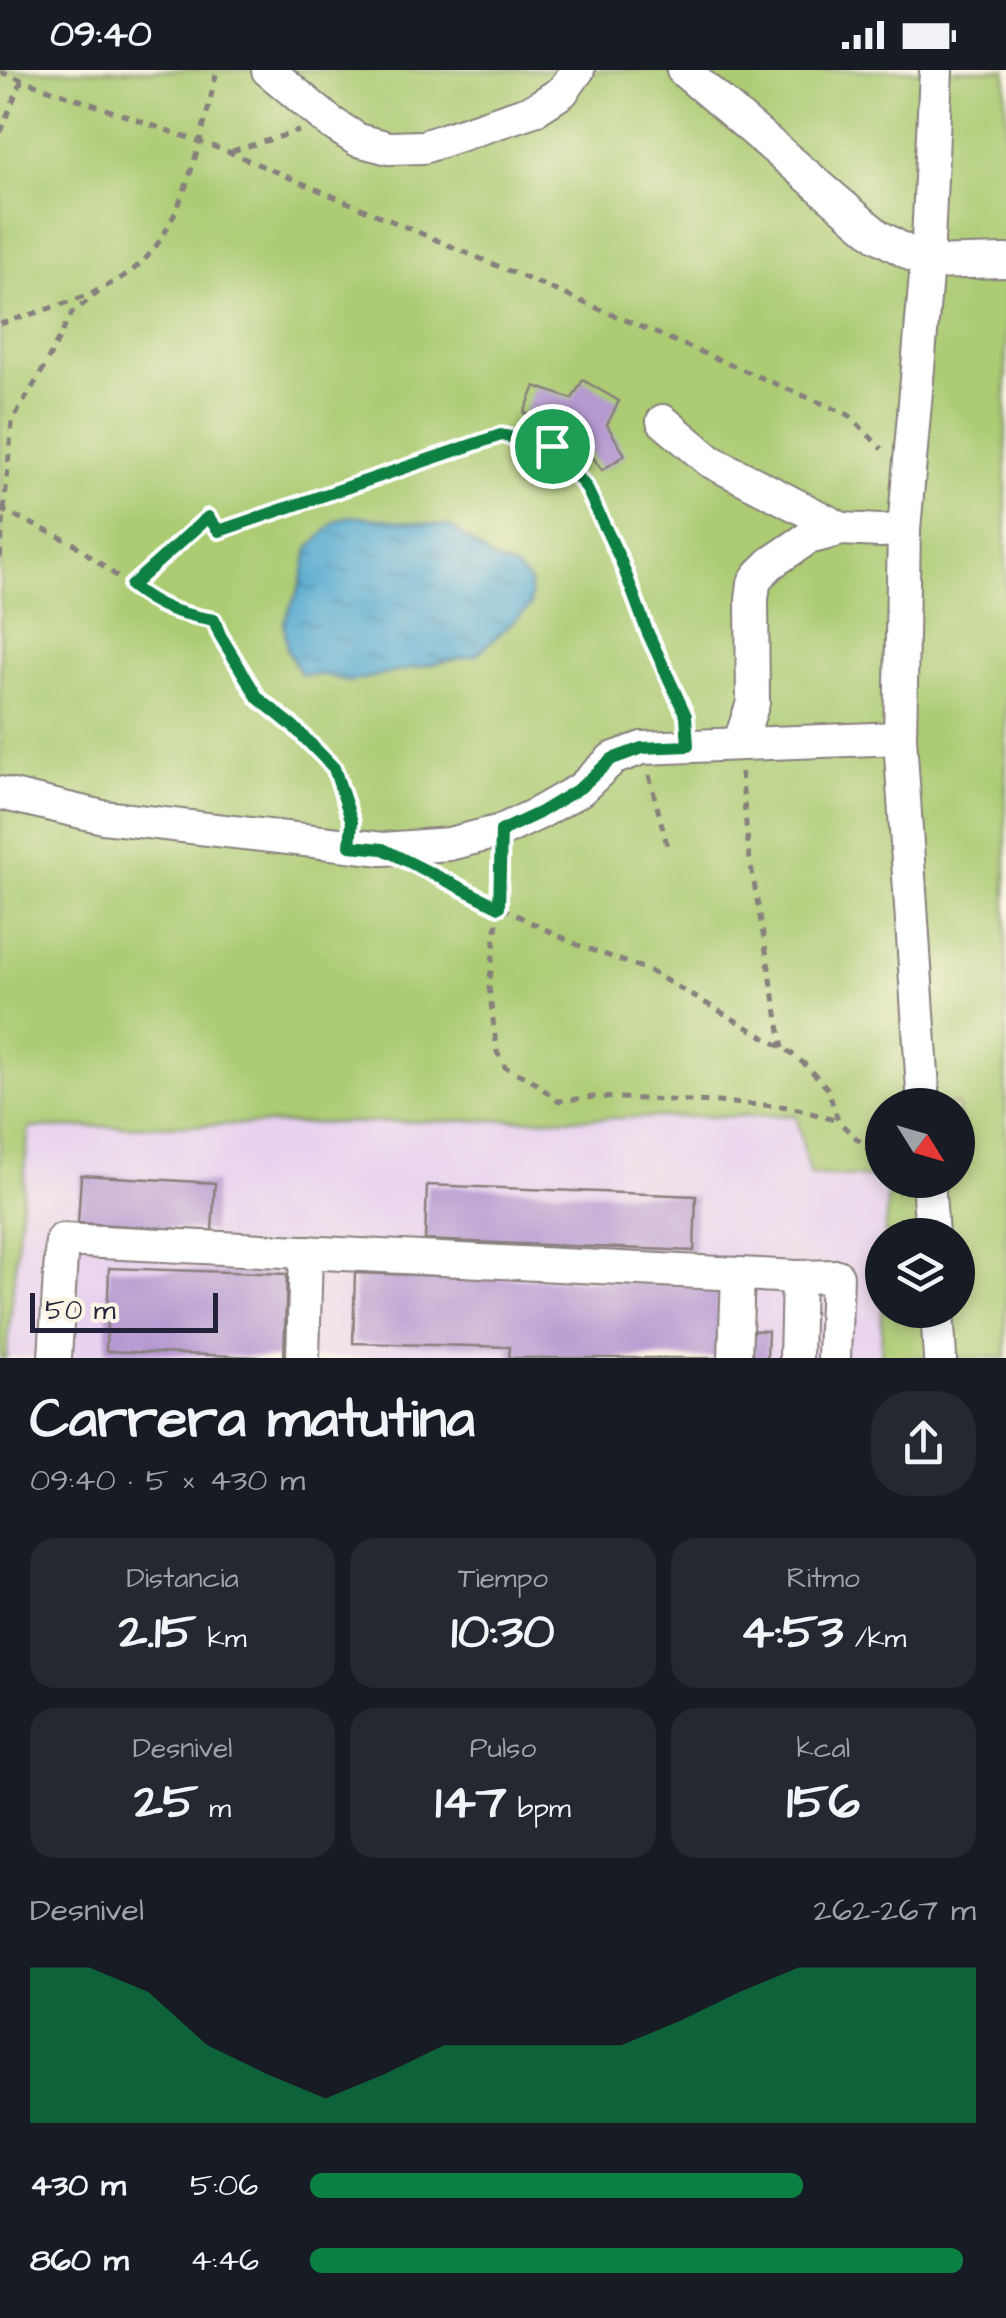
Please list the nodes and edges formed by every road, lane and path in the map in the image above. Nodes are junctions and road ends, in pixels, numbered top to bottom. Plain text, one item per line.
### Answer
1 (217, 70) edge
2 (268, 70) edge
3 (578, 70) edge
4 (683, 70) edge
5 (936, 70) edge
6 (0, 72) edge
7 (22, 79) junction
8 (330, 122) junction
9 (0, 132) edge
10 (200, 143) junction
11 (229, 152) junction
12 (927, 262) junction
13 (1006, 262) edge
14 (110, 284) junction
15 (0, 324) edge
16 (662, 421) dead end
17 (887, 454) dead end
18 (2, 510) edge
19 (842, 528) junction
20 (904, 530) junction
21 (0, 558) edge
22 (131, 586) junction
23 (900, 738) junction
24 (739, 744) junction
25 (688, 746) junction
26 (642, 748) junction
27 (0, 793) edge
28 (501, 831) junction
29 (667, 845) dead end
30 (366, 848) junction
31 (499, 907) junction
32 (783, 1048) junction
33 (923, 1088) edge
34 (838, 1121) junction
35 (865, 1146) edge
36 (306, 1252) junction
37 (738, 1274) junction
38 (798, 1277) junction
39 (938, 1328) edge
40 (55, 1358) edge
41 (302, 1358) edge
42 (735, 1358) edge
43 (796, 1358) edge
44 (834, 1358) edge
45 (940, 1358) edge

1 - 10 path
2 - 8 street
3 - 8 street
4 - 12 street
5 - 12 street
6 - 7 path
7 - 9 path
7 - 10 path
8 - 11 path
10 - 11 path
10 - 14 path
11 - 17 path
12 - 13 street
12 - 20 street
14 - 15 path
14 - 18 path
16 - 19 street
18 - 21 path
18 - 22 path
19 - 20 street
19 - 24 street
20 - 23 street
22 - 25 path
22 - 30 path
23 - 24 street
23 - 33 street
24 - 25 street
24 - 32 path
25 - 26 street
26 - 28 street
26 - 29 path
27 - 30 street
28 - 30 street
28 - 31 path
30 - 31 path
31 - 32 path
31 - 34 path
32 - 34 path
34 - 35 path
36 - 37 street
36 - 40 street
36 - 41 street
37 - 38 street
37 - 42 street
38 - 43 street
38 - 44 street
39 - 45 street

